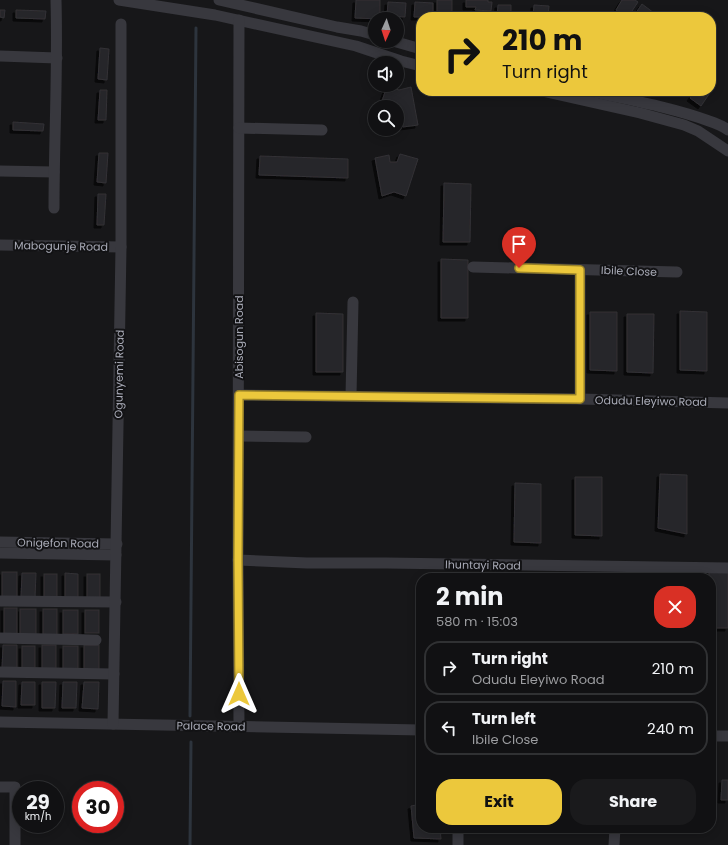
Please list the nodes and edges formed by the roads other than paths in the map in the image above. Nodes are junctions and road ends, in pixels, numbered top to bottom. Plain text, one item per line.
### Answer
1 (56, 0) edge
2 (119, 0) edge
3 (220, 0) edge
4 (239, 20) junction
5 (121, 24) dead end
6 (361, 31) junction
7 (368, 33) edge
8 (404, 44) edge
9 (356, 46) junction
10 (416, 48) edge
11 (0, 56) edge
12 (57, 58) junction
13 (416, 65) edge
14 (564, 96) edge
15 (612, 96) edge
16 (727, 126) edge
17 (239, 128) junction
18 (322, 130) dead end
19 (728, 151) edge
20 (0, 171) edge
21 (54, 172) junction
22 (54, 208) dead end
23 (0, 245) edge
24 (121, 247) junction
25 (473, 267) dead end
26 (580, 270) junction
27 (677, 272) dead end
28 (353, 302) dead end
29 (239, 395) junction
30 (351, 396) junction
31 (580, 399) junction
32 (728, 403) edge
33 (239, 436) junction
34 (306, 437) dead end
35 (0, 542) edge
36 (117, 544) junction
37 (0, 554) edge
38 (116, 555) junction
39 (238, 560) junction
40 (728, 568) edge
41 (0, 601) edge
42 (116, 602) junction
43 (0, 638) edge
44 (96, 640) dead end
45 (0, 672) edge
46 (114, 674) junction
47 (0, 722) edge
48 (113, 724) junction
49 (239, 726) junction
50 (416, 730) edge
51 (716, 736) edge
52 (728, 736) edge
53 (0, 787) edge
54 (458, 833) edge
55 (614, 833) edge
56 (15, 845) edge
57 (458, 845) edge
58 (614, 845) edge

1 - 12 street
2 - 4 street
3 - 6 street
4 - 9 street
4 - 17 street, Abisogun Road
5 - 24 street, Ogunyemi Road
6 - 7 street
6 - 9 street
8 - 10 street
9 - 13 street
11 - 12 street
12 - 21 street
14 - 19 street
15 - 16 street
17 - 18 street
17 - 29 street, Abisogun Road
20 - 21 street
21 - 22 street
23 - 24 street, Mabogunje Road
24 - 36 street, Ogunyemi Road
25 - 26 street, Ibile Close
26 - 27 street, Ibile Close
26 - 31 street
28 - 30 street
29 - 30 street, Odudu Eleyiwo Road
29 - 33 street, Abisogun Road
30 - 31 street, Odudu Eleyiwo Road
31 - 32 street, Odudu Eleyiwo Road
33 - 34 street
33 - 39 street, Abisogun Road
35 - 36 street, Onigefon Road
36 - 38 street, Ogunyemi Road
37 - 38 street, Onigefon Road
38 - 42 street, Ogunyemi Road
39 - 40 street, Ihuntayi Road
39 - 49 street, Abisogun Road
41 - 42 street
42 - 46 street, Ogunyemi Road
43 - 44 street
45 - 46 street
46 - 48 street, Ogunyemi Road
47 - 48 street, Palace Road
48 - 49 street, Palace Road
49 - 50 street, Palace Road
51 - 52 street
53 - 56 street
54 - 57 street
55 - 58 street

